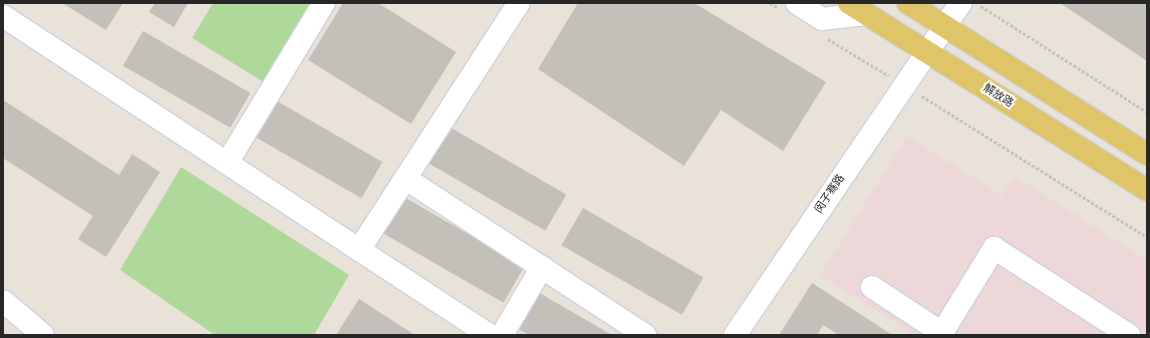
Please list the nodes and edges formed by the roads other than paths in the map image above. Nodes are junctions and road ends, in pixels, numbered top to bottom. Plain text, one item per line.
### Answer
1 (324, 3) edge
2 (519, 3) edge
3 (908, 3) edge
4 (949, 3) edge
5 (961, 3) edge
6 (790, 7) edge
7 (858, 8) edge
8 (3, 16) edge
9 (941, 24) junction
10 (925, 52) junction
11 (1147, 154) edge
12 (227, 163) junction
13 (405, 178) junction
14 (1147, 190) edge
15 (359, 250) junction
16 (542, 267) junction
17 (872, 287) dead end
18 (3, 301) edge
19 (941, 334) edge
20 (43, 335) edge
21 (489, 335) edge
22 (502, 335) edge
23 (645, 335) edge
24 (735, 335) edge
25 (1130, 335) edge

1 - 12 street
2 - 13 street
3 - 9 main road
4 - 9 street
5 - 9 street
6 - 7 street
7 - 10 main road, 解放路
8 - 12 street
9 - 10 street, 闵子骞路
9 - 11 main road
10 - 14 main road, 解放路
10 - 24 street, 闵子骞路
12 - 15 street
13 - 15 street
13 - 16 street
15 - 21 street
16 - 22 street
16 - 23 street
17 - 19 street
18 - 20 street
19 - 25 street

